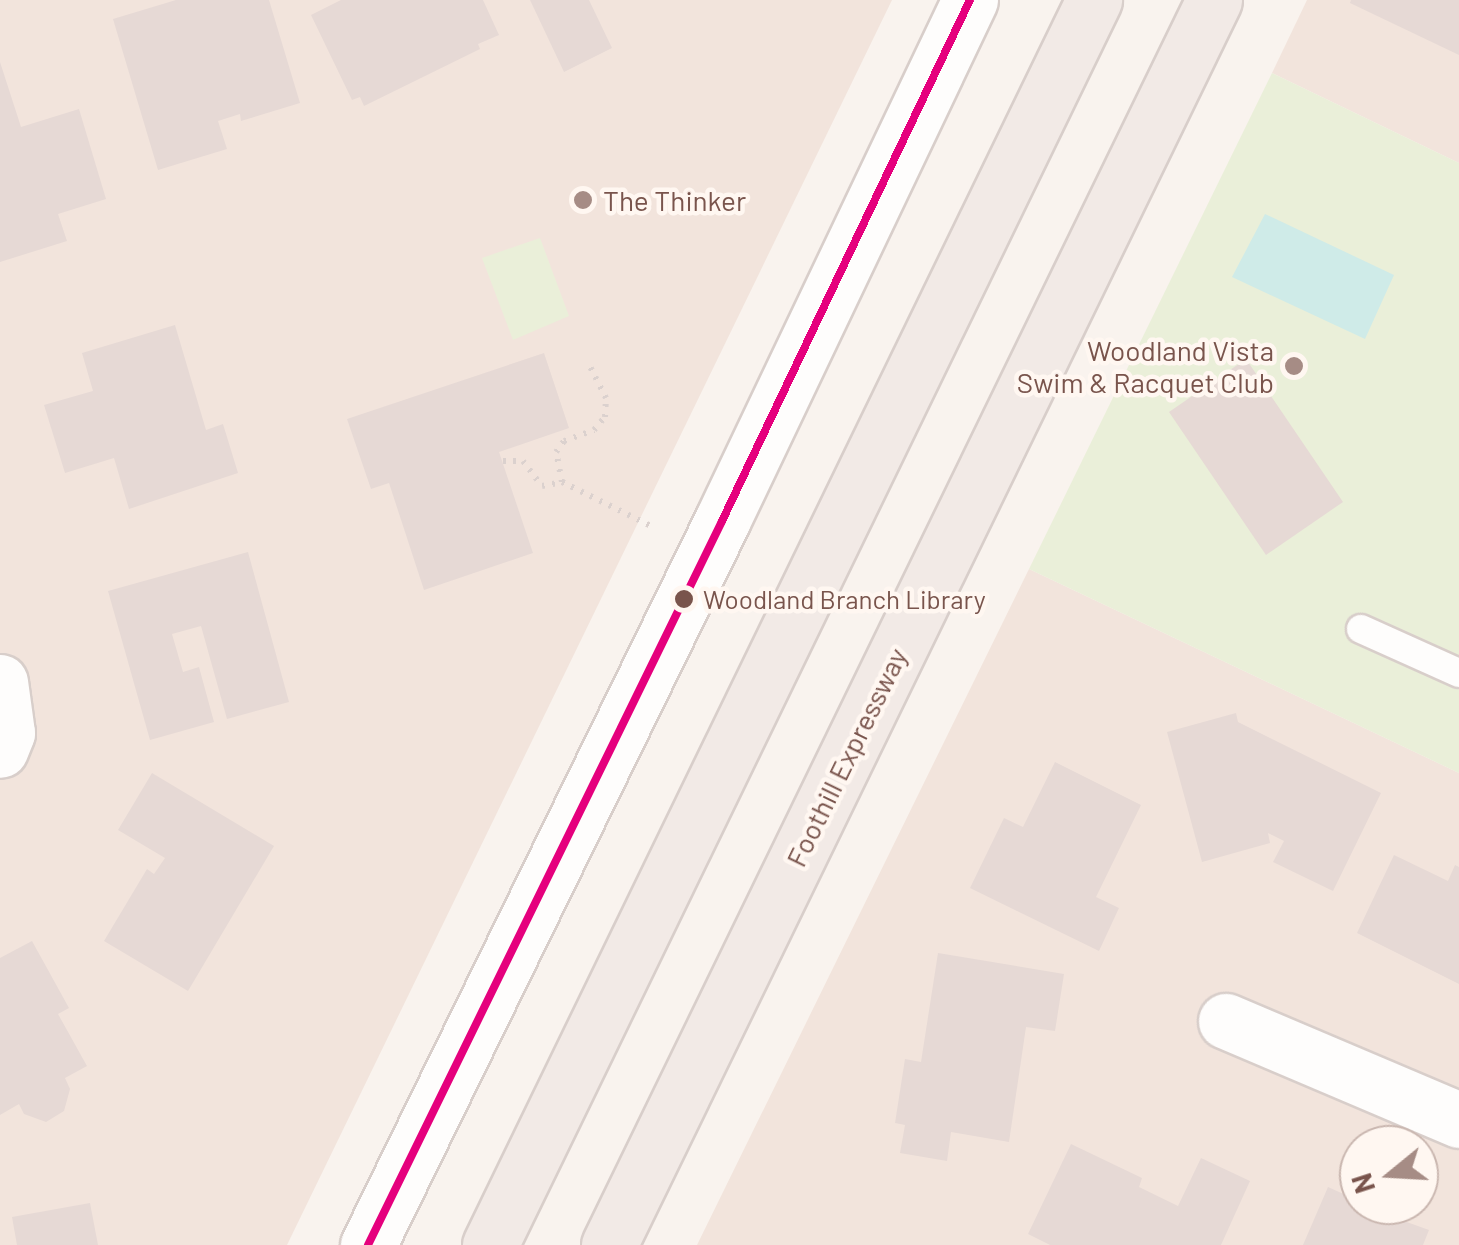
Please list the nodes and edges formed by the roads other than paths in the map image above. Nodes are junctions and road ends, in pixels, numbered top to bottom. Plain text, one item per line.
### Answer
1 (970, 0) edge
2 (1094, 0) edge
3 (1214, 0) edge
4 (1361, 629) dead end
5 (1459, 674) edge
6 (1226, 1021) dead end
7 (1459, 1120) edge
8 (368, 1245) edge
9 (490, 1245) edge
10 (609, 1245) edge

1 - 8 street
2 - 9 highway
3 - 10 highway, Foothill Expressway
4 - 5 lane
6 - 7 street

